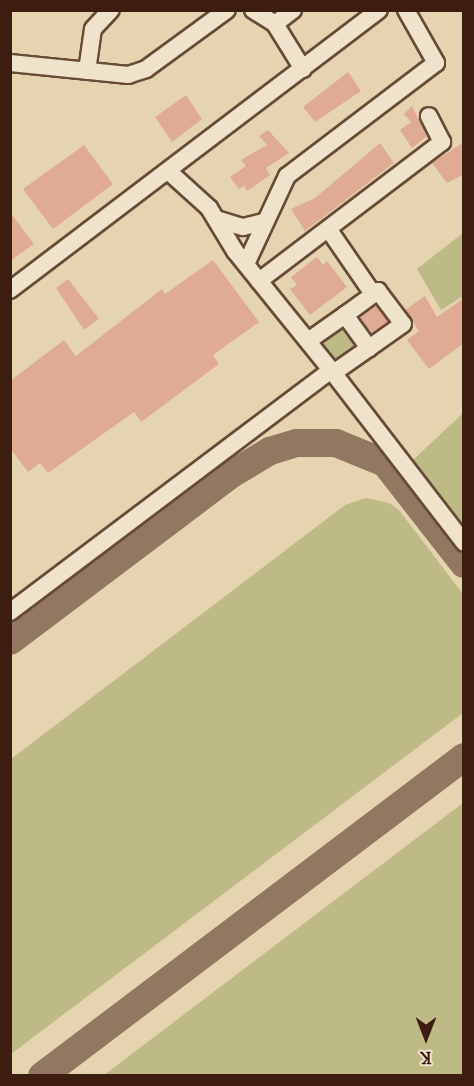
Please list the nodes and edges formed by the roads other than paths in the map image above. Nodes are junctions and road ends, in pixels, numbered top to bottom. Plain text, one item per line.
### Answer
1 (111, 10) edge
2 (253, 10) edge
3 (293, 10) edge
4 (379, 10) edge
5 (217, 13) edge
6 (407, 22) edge
7 (275, 24) junction
8 (10, 63) edge
9 (303, 69) junction
10 (87, 71) junction
11 (429, 116) dead end
12 (168, 171) junction
13 (216, 219) junction
14 (263, 222) junction
15 (329, 230) junction
16 (246, 264) junction
17 (259, 281) junction
18 (10, 290) edge
19 (373, 294) junction
20 (345, 315) junction
21 (308, 341) junction
22 (369, 348) junction
23 (331, 370) junction
24 (464, 543) edge
25 (10, 612) edge

1 - 10 lane
2 - 7 lane
3 - 7 lane
4 - 9 lane
5 - 10 lane
6 - 14 lane
7 - 9 lane
8 - 10 lane
9 - 12 lane
11 - 15 lane
12 - 13 lane
12 - 18 lane
13 - 14 lane
13 - 16 lane
14 - 16 lane
15 - 17 lane
15 - 19 lane
16 - 17 lane
17 - 21 lane
19 - 20 lane
19 - 22 lane
20 - 21 lane
20 - 22 lane
21 - 23 lane
22 - 23 lane
23 - 24 lane
23 - 25 lane

